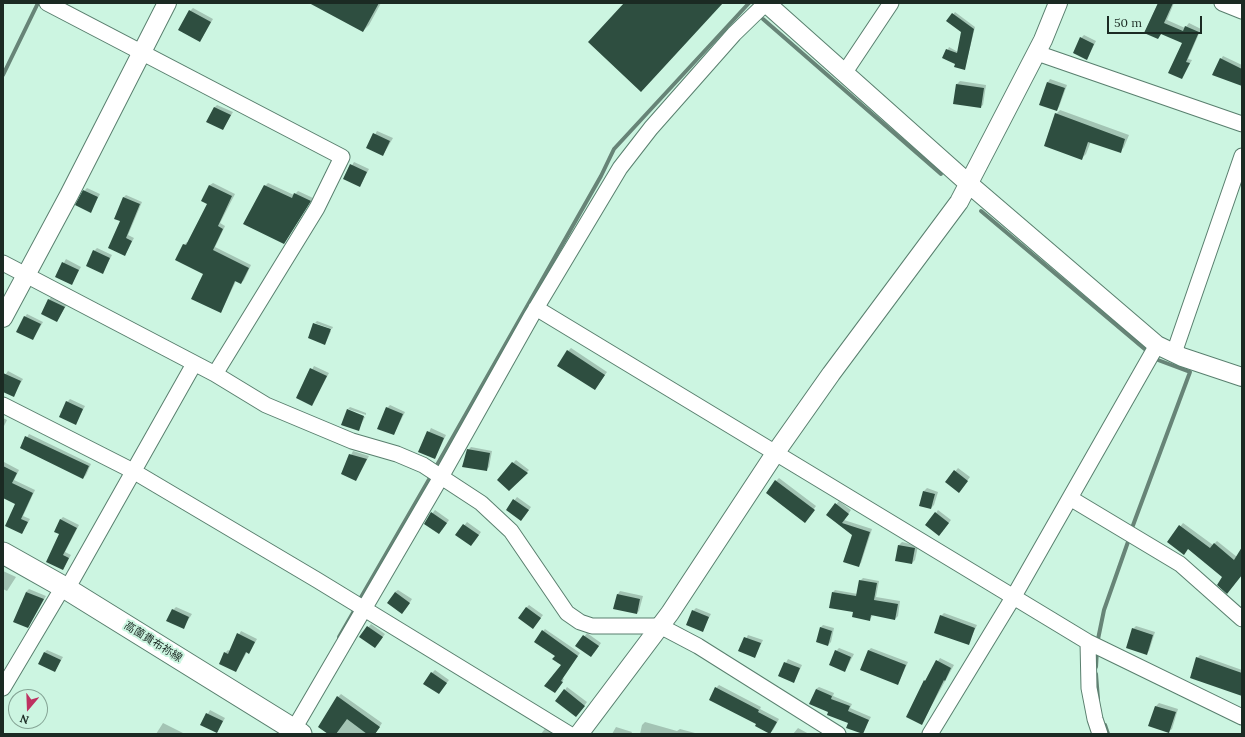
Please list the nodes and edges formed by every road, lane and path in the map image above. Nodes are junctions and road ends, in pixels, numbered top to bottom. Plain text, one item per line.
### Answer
1 (47, 3) edge
2 (167, 3) edge
3 (766, 3) edge
4 (891, 3) edge
5 (1058, 3) edge
6 (1222, 3) edge
7 (1242, 11) edge
8 (142, 53) junction
9 (1037, 53) junction
10 (845, 72) junction
11 (1242, 124) edge
12 (1242, 156) edge
13 (969, 184) junction
14 (3, 263) edge
15 (25, 275) junction
16 (536, 308) junction
17 (3, 318) edge
18 (1157, 345) junction
19 (1174, 353) junction
20 (194, 364) junction
21 (215, 374) junction
22 (1242, 377) edge
23 (3, 404) edge
24 (776, 452) junction
25 (133, 471) junction
26 (441, 477) junction
27 (1070, 498) junction
28 (3, 553) edge
29 (65, 588) junction
30 (1014, 596) junction
31 (364, 610) junction
32 (1242, 619) edge
33 (660, 626) junction
34 (1094, 644) junction
35 (3, 688) edge
36 (1242, 717) edge
37 (295, 733) edge
38 (569, 734) edge
39 (579, 734) edge
40 (838, 734) edge
41 (930, 734) edge
42 (1100, 734) edge

1 - 8 street
2 - 8 street
3 - 10 street
3 - 16 street
4 - 10 street
5 - 9 street
6 - 7 street
8 - 15 street
8 - 21 street
9 - 11 street
9 - 13 street
10 - 13 street
12 - 19 street
13 - 18 street
13 - 24 street
14 - 15 street
15 - 17 street
15 - 20 street
16 - 24 street
16 - 26 street
18 - 19 street
18 - 27 street
19 - 22 street
20 - 21 street
20 - 25 street
21 - 26 street
23 - 25 street
24 - 30 street
24 - 33 street
25 - 29 street
25 - 31 street
26 - 31 street
26 - 33 street
27 - 30 street
27 - 32 street
28 - 29 main road, 高薗貴布祢線
29 - 35 street
29 - 37 main road, 高薗貴布祢線
30 - 34 street
30 - 41 street
31 - 37 street
31 - 38 street
33 - 39 street
33 - 40 street
34 - 36 street
34 - 42 street

